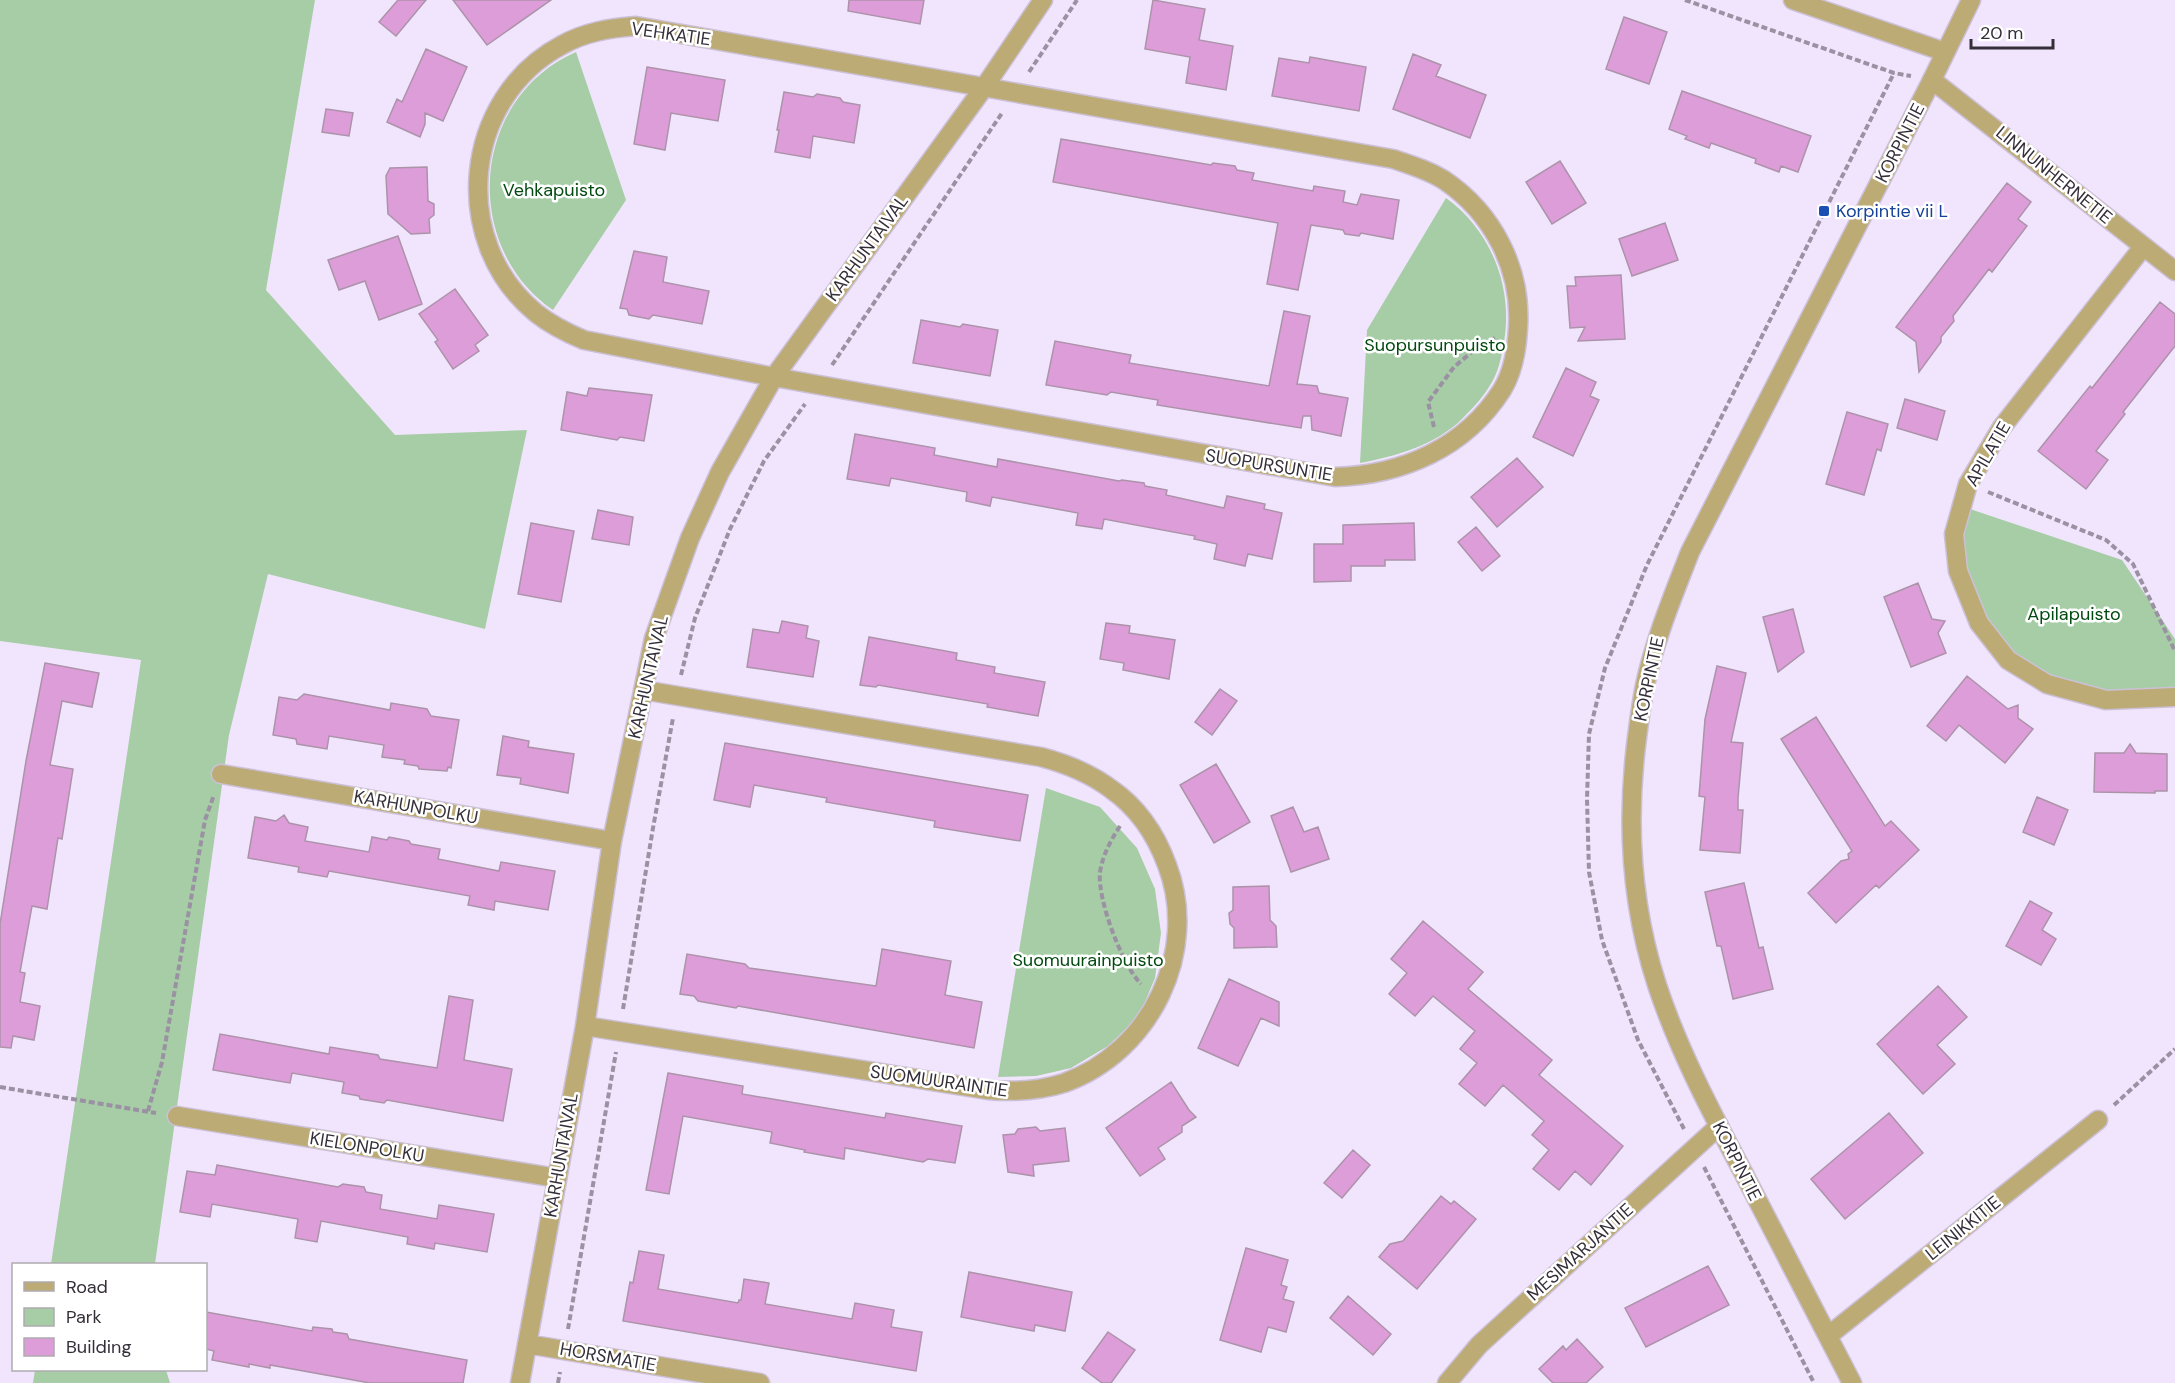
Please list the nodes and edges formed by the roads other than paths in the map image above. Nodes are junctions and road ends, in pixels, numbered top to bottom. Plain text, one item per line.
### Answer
1 (1042, 0) edge
2 (1793, 0) edge
3 (1971, 0) edge
4 (1945, 52) junction
5 (1932, 80) junction
6 (985, 86) junction
7 (2143, 247) junction
8 (2175, 271) edge
9 (774, 377) junction
10 (643, 690) junction
11 (2175, 697) edge
12 (220, 774) road end
13 (612, 841) junction
14 (585, 1026) junction
15 (177, 1116) road end
16 (2098, 1120) road end
17 (1719, 1126) junction
18 (557, 1178) junction
19 (1828, 1336) junction
20 (527, 1344) junction
21 (520, 1383) edge
22 (760, 1383) edge
23 (1447, 1383) edge
24 (1852, 1383) edge

1 - 6 street, KARHUNTAIVAL
2 - 4 street
3 - 4 street, KORPINTIE
4 - 5 street, KORPINTIE
5 - 7 street, LINNUNHERNETIE
5 - 17 street, KORPINTIE
6 - 9 street, KARHUNTAIVAL
6 - 9 street, VEHKATIE
6 - 9 street, SUOPURSUNTIE
7 - 8 street, LINNUNHERNETIE
7 - 11 street, APILATIE
9 - 10 street, KARHUNTAIVAL
10 - 13 street, KARHUNTAIVAL
10 - 14 street, SUOMUURAINTIE
12 - 13 street, KARHUNPOLKU
13 - 14 street, KARHUNTAIVAL
14 - 18 street, KARHUNTAIVAL
15 - 18 street, KIELONPOLKU
16 - 19 street, LEINIKKITIE
17 - 19 street, KORPINTIE
17 - 23 street, MESIMARJANTIE
18 - 20 street, KARHUNTAIVAL
19 - 24 street, KORPINTIE
20 - 21 street, KARHUNTAIVAL
20 - 22 street, HORSMATIE

